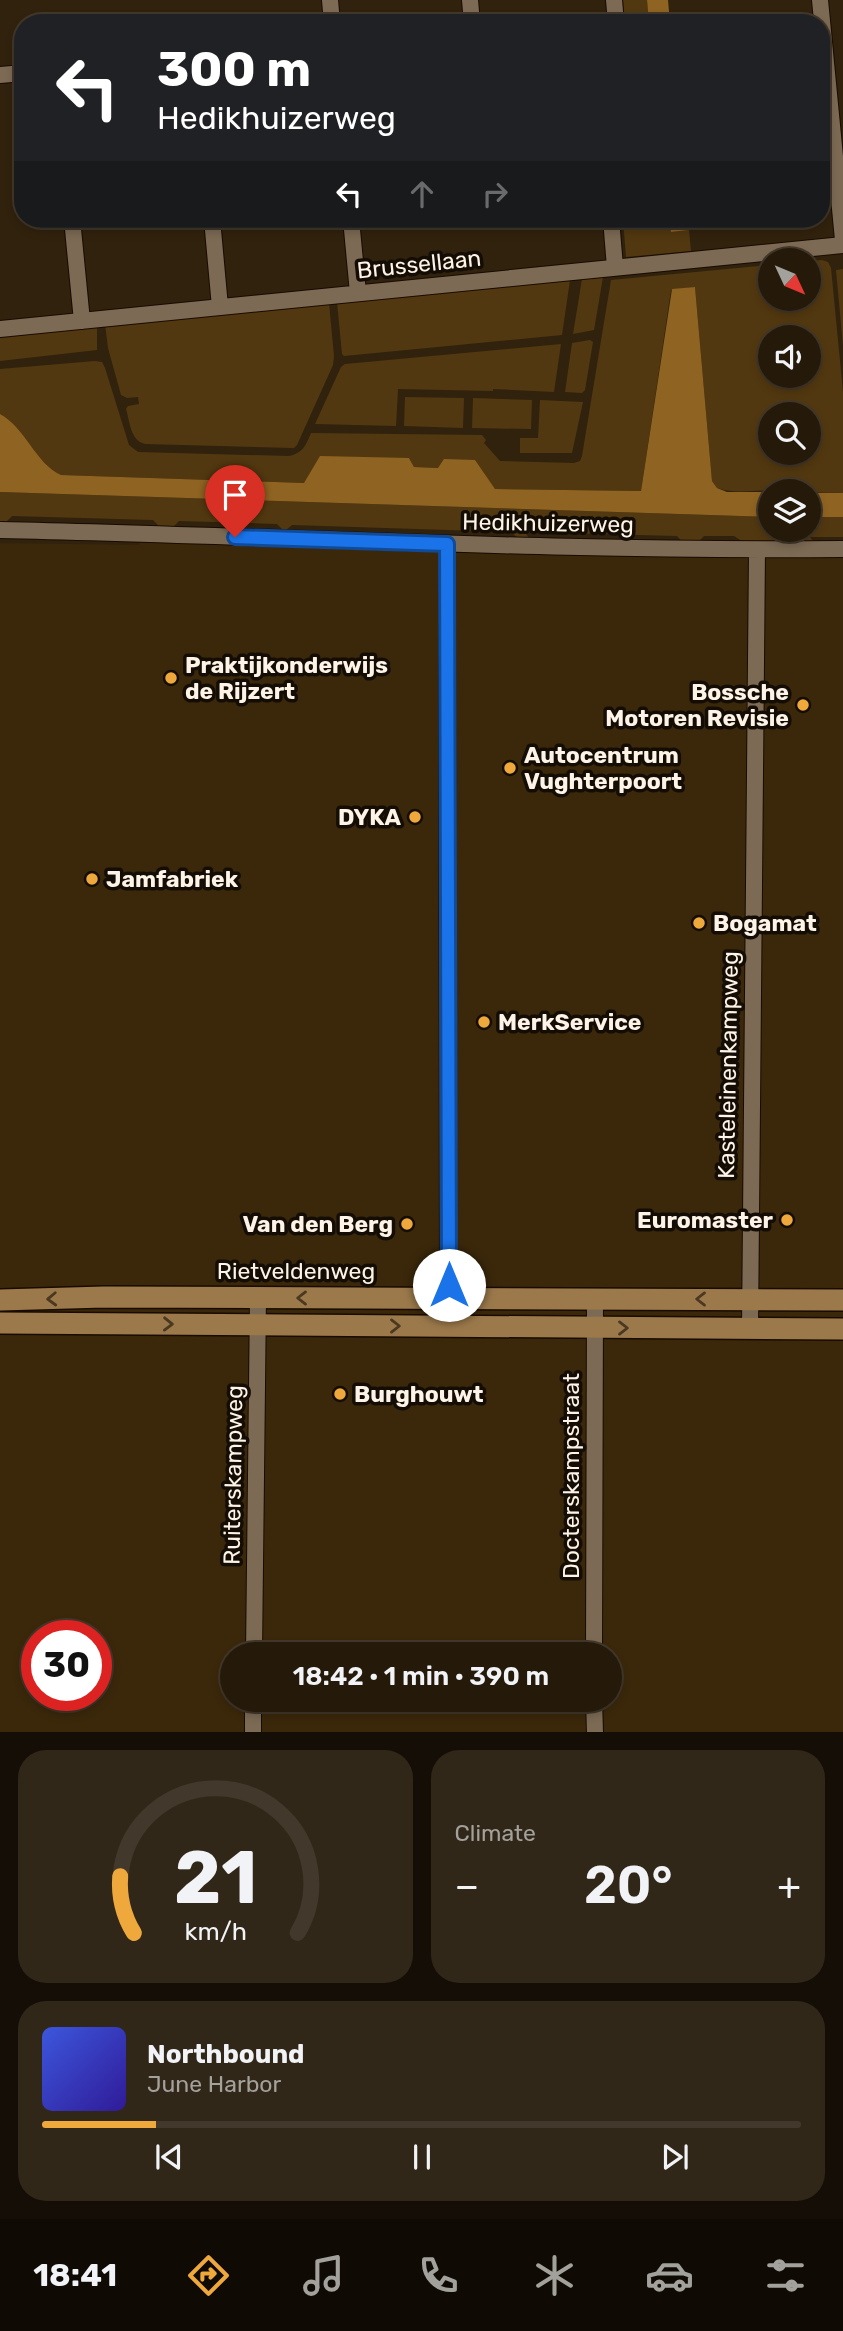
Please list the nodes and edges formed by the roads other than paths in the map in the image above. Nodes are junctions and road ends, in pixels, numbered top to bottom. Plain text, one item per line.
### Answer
1 (830, 105) edge
2 (73, 228) edge
3 (213, 228) edge
4 (352, 228) edge
5 (612, 228) edge
6 (843, 242) edge
7 (615, 267) junction
8 (358, 293) junction
9 (220, 307) junction
10 (82, 321) junction
11 (0, 329) edge
12 (0, 530) edge
13 (447, 544) junction
14 (843, 549) edge
15 (757, 550) junction
16 (258, 1297) junction
17 (449, 1299) junction
18 (595, 1299) junction
19 (0, 1300) edge
20 (749, 1300) junction
21 (843, 1300) edge
22 (0, 1323) edge
23 (258, 1325) junction
24 (448, 1327) junction
25 (593, 1328) junction
26 (750, 1329) junction
27 (843, 1329) edge
28 (254, 1642) edge
29 (594, 1642) edge
30 (253, 1712) edge
31 (594, 1712) edge
32 (253, 1732) edge
33 (595, 1732) edge

1 - 6 street
2 - 10 street
3 - 9 street
4 - 8 street
5 - 7 street
6 - 7 street, Brussellaan
7 - 8 street, Brussellaan
8 - 9 street, Brussellaan
9 - 10 street, Brussellaan
10 - 11 street, Brussellaan
12 - 13 street, Hedikhuizerweg
13 - 15 street, Hedikhuizerweg
13 - 17 street
14 - 15 street, Hedikhuizerweg
15 - 20 street, Kasteleinenkampweg
17 -> 16 main road, Rietveldenweg
16 -> 19 main road, Rietveldenweg
16 - 23 street, Ruiterskampweg
17 - 18 main road, Rietveldenweg
17 - 24 street
20 -> 18 main road, Rietveldenweg
18 - 25 street, Docterskampstraat
20 - 21 main road, Rietveldenweg
20 - 26 street, Kasteleinenkampweg
22 -> 23 main road
23 -> 24 main road
23 - 28 street, Ruiterskampweg
24 - 25 main road
25 -> 26 main road
25 - 29 street, Docterskampstraat
26 - 27 main road
30 - 32 street
31 - 33 street

